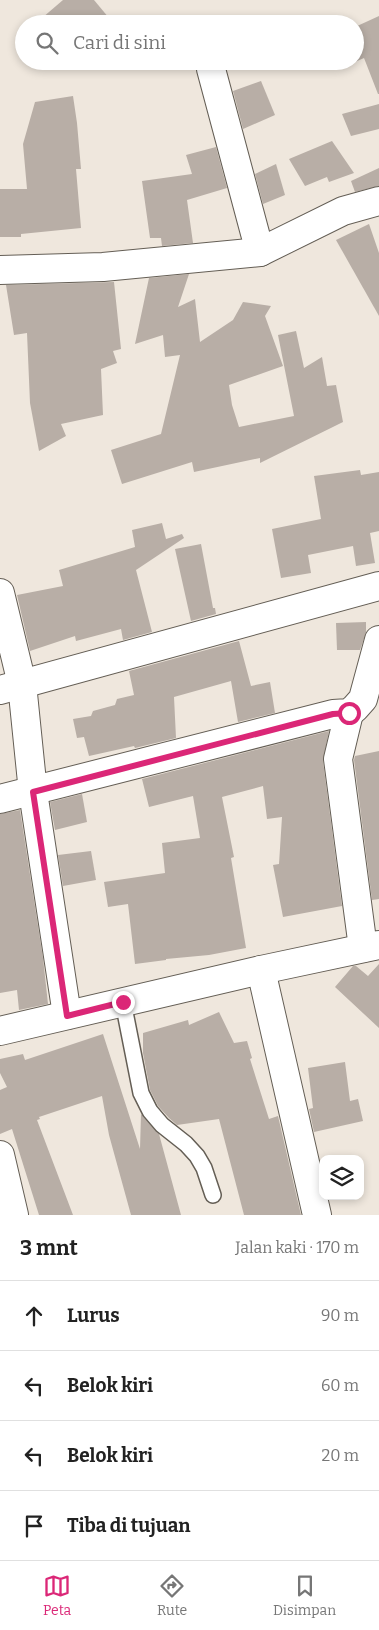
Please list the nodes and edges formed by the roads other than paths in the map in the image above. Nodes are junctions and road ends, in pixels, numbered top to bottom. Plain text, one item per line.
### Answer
1 (211, 70) dead end
2 (379, 201) edge
3 (260, 252) junction
4 (0, 270) edge
5 (379, 586) edge
6 (0, 593) edge
7 (379, 640) edge
8 (11, 687) edge
9 (349, 713) junction
10 (33, 792) junction
11 (0, 800) edge
12 (371, 946) edge
13 (261, 970) junction
14 (123, 1002) junction
15 (67, 1016) junction
16 (0, 1032) edge
17 (0, 1155) edge
18 (213, 1195) dead end
19 (14, 1215) edge
20 (317, 1215) edge

1 - 3 street
2 - 3 street
3 - 4 street
5 - 8 street
6 - 8 street
7 - 9 street
8 - 10 street
9 - 10 street
9 - 12 street
10 - 11 street
10 - 15 street
12 - 13 street
13 - 14 street
13 - 20 street
14 - 15 street
14 - 18 lane
15 - 16 street
17 - 19 street

